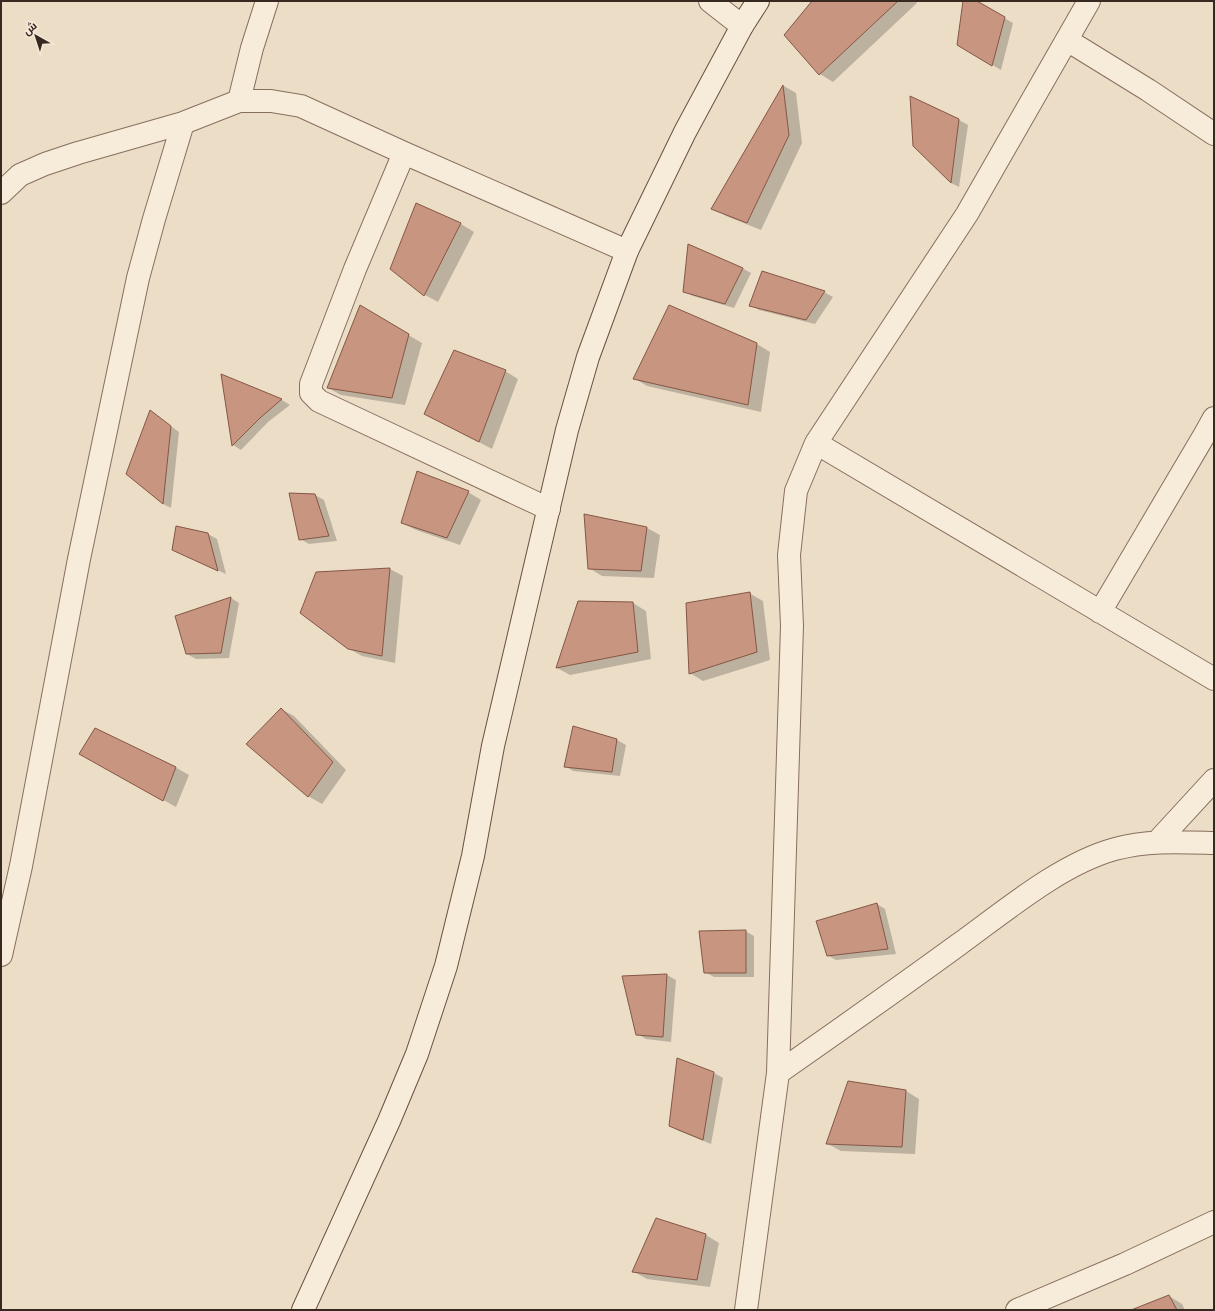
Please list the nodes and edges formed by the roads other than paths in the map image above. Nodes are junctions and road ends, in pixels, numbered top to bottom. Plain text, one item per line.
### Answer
1 (266, 1) edge
2 (710, 1) edge
3 (758, 1) edge
4 (1089, 1) edge
5 (742, 26) junction
6 (1067, 40) junction
7 (239, 102) junction
8 (183, 123) junction
9 (1214, 134) edge
10 (404, 153) junction
11 (1, 193) edge
12 (627, 251) junction
13 (1214, 418) edge
14 (816, 443) junction
15 (549, 509) junction
16 (1100, 612) junction
17 (1214, 679) edge
18 (1214, 780) edge
19 (1157, 842) junction
20 (1214, 843) edge
21 (1, 955) edge
22 (778, 1073) junction
23 (1214, 1222) edge
24 (303, 1310) edge
25 (746, 1310) edge
26 (1017, 1310) edge

1 - 7 street
2 - 5 street
3 - 5 street
4 - 6 street
5 - 12 street
6 - 9 street
6 - 14 street
7 - 8 street
7 - 10 street
8 - 11 street
8 - 21 street
10 - 12 street
10 - 15 street
12 - 15 street
13 - 16 street
14 - 16 street
14 - 22 street
15 - 24 street
16 - 17 street
18 - 19 street
19 - 20 street
19 - 22 street
22 - 25 street
23 - 26 street

